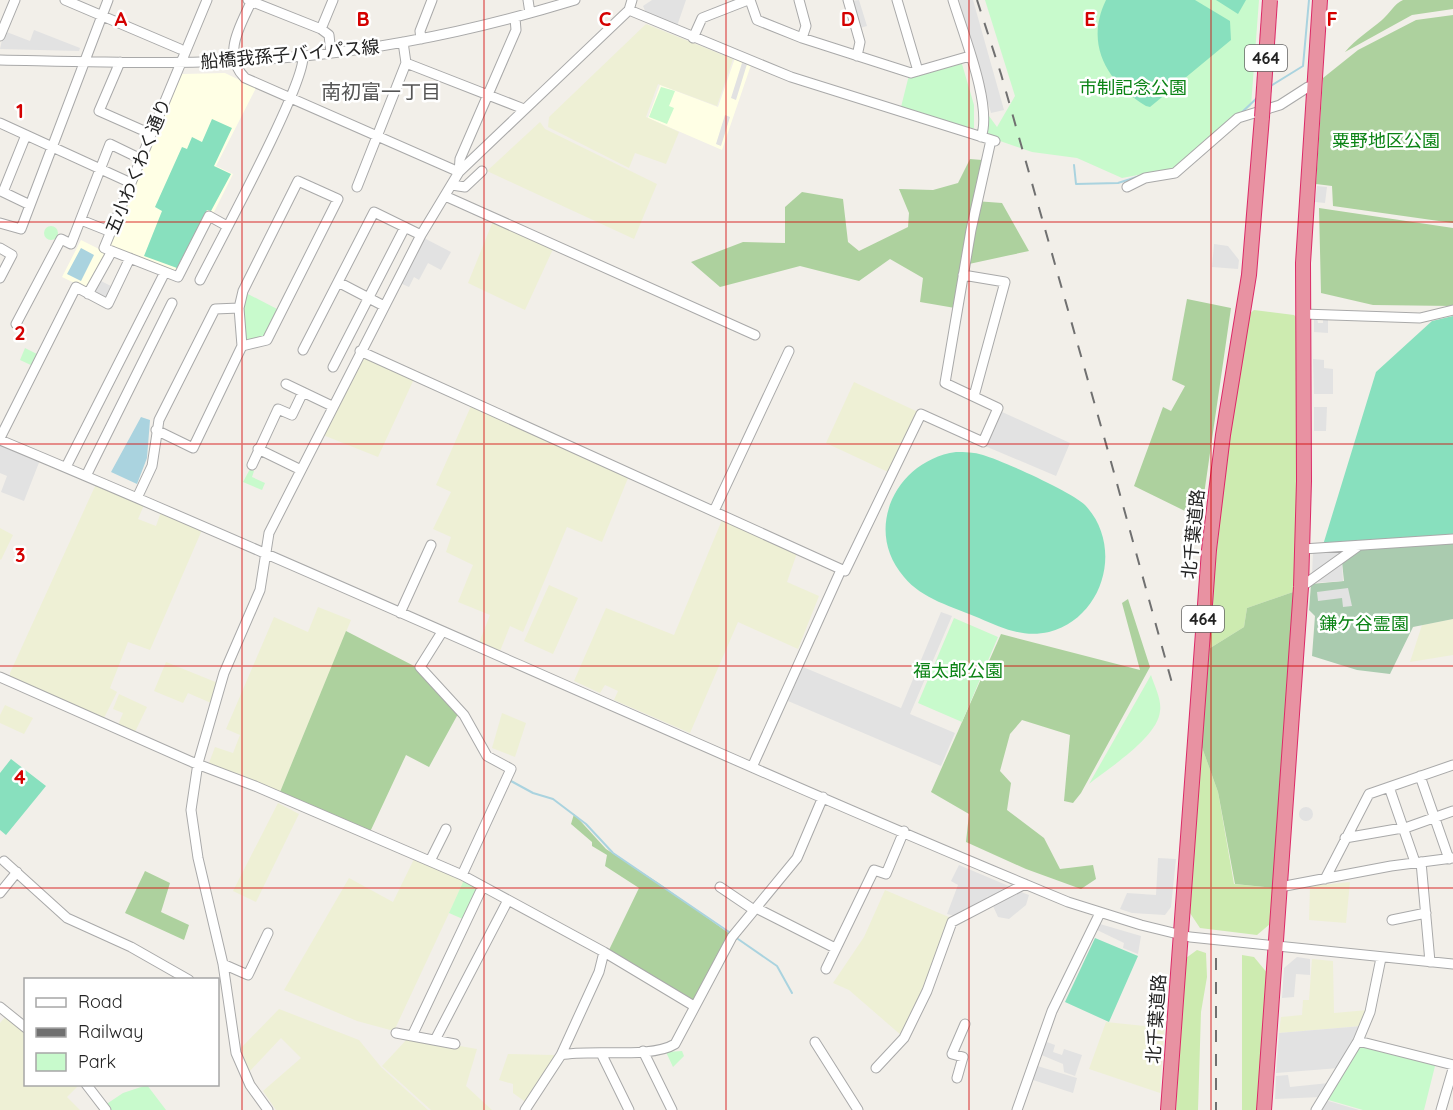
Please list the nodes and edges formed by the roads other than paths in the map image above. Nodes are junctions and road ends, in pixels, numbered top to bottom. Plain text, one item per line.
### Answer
1 (15, 0) edge
2 (65, 0) edge
3 (108, 0) edge
4 (207, 0) edge
5 (250, 0) edge
6 (333, 0) edge
7 (432, 0) edge
8 (528, 0) edge
9 (574, 0) edge
10 (632, 0) edge
11 (749, 0) edge
12 (799, 0) edge
13 (848, 0) edge
14 (897, 0) edge
15 (953, 0) edge
16 (1270, 0) edge
17 (1320, 0) edge
18 (629, 10) junction
19 (530, 13) junction
20 (101, 15) junction
21 (514, 18) junction
22 (321, 29) junction
23 (1, 32) edge
24 (693, 38) junction
25 (802, 38) junction
26 (421, 39) junction
27 (403, 42) junction
28 (180, 49) dead end
29 (331, 53) junction
30 (303, 56) junction
31 (857, 56) junction
32 (970, 56) junction
33 (0, 60) edge
34 (234, 61) junction
35 (83, 62) junction
36 (120, 62) junction
37 (180, 62) junction
38 (406, 63) junction
39 (918, 71) junction
40 (1308, 87) dead end
41 (488, 95) junction
42 (290, 97) junction
43 (524, 109) junction
44 (0, 123) edge
45 (151, 134) junction
46 (26, 135) junction
47 (376, 135) junction
48 (981, 137) junction
49 (51, 147) junction
50 (141, 159) junction
51 (101, 170) junction
52 (482, 171) dead end
53 (459, 172) junction
54 (131, 183) junction
55 (452, 185) junction
56 (357, 186) dead end
57 (1127, 187) dead end
58 (445, 196) junction
59 (30, 205) junction
60 (81, 220) junction
61 (0, 223) edge
62 (227, 226) junction
63 (405, 227) junction
64 (111, 232) junction
65 (421, 235) junction
66 (0, 248) edge
67 (112, 251) junction
68 (130, 258) junction
69 (165, 272) junction
70 (963, 275) junction
71 (0, 278) edge
72 (200, 280) dead end
73 (338, 282) junction
74 (88, 294) junction
75 (368, 297) junction
76 (172, 303) dead end
77 (384, 306) junction
78 (238, 308) junction
79 (1453, 310) edge
80 (1303, 314) junction
81 (16, 324) dead end
82 (755, 335) dead end
83 (242, 346) junction
84 (303, 350) dead end
85 (360, 351) junction
86 (789, 351) dead end
87 (333, 367) dead end
88 (286, 384) dead end
89 (303, 392) junction
90 (974, 396) junction
91 (332, 406) junction
92 (156, 430) junction
93 (0, 439) edge
94 (258, 449) junction
95 (252, 465) dead end
96 (66, 467) junction
97 (299, 469) junction
98 (86, 476) junction
99 (137, 498) junction
100 (714, 511) junction
101 (1453, 539) edge
102 (431, 545) dead end
103 (1359, 546) junction
104 (1303, 549) junction
105 (264, 552) junction
106 (841, 570) junction
107 (1301, 587) junction
108 (400, 613) junction
109 (442, 632) junction
110 (0, 676) edge
111 (198, 763) junction
112 (753, 765) junction
113 (1453, 765) edge
114 (1420, 777) junction
115 (1389, 787) junction
116 (823, 796) junction
117 (1453, 811) edge
118 (1434, 818) junction
119 (1404, 828) junction
120 (446, 829) dead end
121 (904, 831) junction
122 (1345, 838) junction
123 (1451, 859) edge
124 (4, 861) dead end
125 (430, 861) junction
126 (1418, 862) junction
127 (17, 872) junction
128 (462, 875) junction
129 (1325, 879) junction
130 (1025, 884) junction
131 (720, 886) dead end
132 (1280, 887) junction
133 (482, 888) junction
134 (0, 892) edge
135 (508, 900) junction
136 (755, 909) junction
137 (1100, 913) junction
138 (1426, 913) junction
139 (1392, 920) dead end
140 (268, 933) dead end
141 (1180, 934) junction
142 (1276, 947) junction
143 (835, 948) junction
144 (604, 952) junction
145 (1381, 957) junction
146 (1430, 962) junction
147 (223, 964) junction
148 (1453, 964) edge
149 (826, 969) dead end
150 (185, 978) edge
151 (219, 996) edge
152 (229, 1002) junction
153 (0, 1006) edge
154 (694, 1006) junction
155 (965, 1024) dead end
156 (24, 1026) edge
157 (396, 1033) dead end
158 (412, 1036) junction
159 (435, 1040) junction
160 (1358, 1041) junction
161 (815, 1042) dead end
162 (455, 1044) dead end
163 (644, 1051) junction
164 (601, 1053) junction
165 (561, 1055) junction
166 (1453, 1067) edge
167 (876, 1068) dead end
168 (957, 1078) dead end
169 (88, 1086) edge
170 (106, 1110) edge
171 (268, 1110) edge
172 (525, 1110) edge
173 (629, 1110) edge
174 (672, 1110) edge
175 (858, 1110) edge
176 (1017, 1110) edge
177 (1168, 1110) edge
178 (1264, 1110) edge
179 (1316, 1110) edge
180 (1441, 1110) edge

1 - 23 street
2 - 20 street
3 - 20 street
4 - 37 street, 五小わくわく通り
5 - 22 street
5 - 34 street
6 - 22 street
7 - 26 street
8 - 19 street
9 - 19 street, 船橋我孫子バイパス線
10 - 18 street
11 - 24 street
11 - 25 street
12 - 25 street
13 - 31 street
14 - 39 street
15 - 32 street
16 - 141 highway, 北千葉道路 / 464, bridge
17 - 80 highway
18 - 24 street
18 - 43 street
19 - 21 street, 船橋我孫子バイパス線
20 - 28 street
20 - 35 street
21 - 26 street, 船橋我孫子バイパス線
21 - 41 street
22 - 29 street
24 - 48 street
25 - 31 street
26 - 27 street, 船橋我孫子バイパス線
27 - 29 street, 船橋我孫子バイパス線
27 - 38 street
29 - 30 street, 船橋我孫子バイパス線
30 - 34 street, 船橋我孫子バイパス線
30 - 42 street
31 - 39 street
32 - 39 street
32 - 48 street
33 - 35 street, 船橋我孫子バイパス線
34 - 37 street, 船橋我孫子バイパス線
34 - 42 street
35 - 36 street, 船橋我孫子バイパス線
35 - 49 street
36 - 37 street, 船橋我孫子バイパス線
36 - 45 street
37 - 45 street, 五小わくわく通り
38 - 41 street
38 - 47 street
40 - 57 street
41 - 43 street
41 - 53 street
42 - 47 street
42 - 62 street
43 - 53 street
44 - 46 street
45 - 50 street, 五小わくわく通り
46 - 49 street
46 - 59 street
47 - 53 street
47 - 56 street
48 - 70 street
49 - 51 street
49 - 59 street
50 - 51 street
50 - 54 street, 五小わくわく通り
51 - 54 street
51 - 60 street
52 - 55 street
53 - 55 street
54 - 64 street, 五小わくわく通り
55 - 58 street
58 - 65 street
58 - 82 street
59 - 61 street
60 - 64 street
60 - 81 street
62 - 69 street
62 - 72 street
63 - 65 street
63 - 73 street
63 - 75 street
64 - 67 street, 五小わくわく通り
65 - 77 street
66 - 71 street
67 - 68 street
67 - 74 street, 五小わくわく通り
68 - 69 street
68 - 74 street
69 - 96 street
70 - 90 street
70 - 90 street
73 - 75 street
73 - 84 street
74 - 93 street
75 - 77 street
75 - 87 street
76 - 98 street
77 - 85 street
78 - 83 street
78 - 83 street
78 - 92 street
79 - 80 street
80 - 104 highway
83 - 92 street
85 - 91 street
85 - 100 street
86 - 100 street
88 - 89 street
89 - 91 street
89 - 94 street
90 - 106 street
91 - 97 street
92 - 99 street
93 - 96 street
94 - 95 street
94 - 97 street
96 - 98 street
97 - 105 street
98 - 99 street
99 - 105 street
100 - 106 street
101 - 103 street
102 - 108 street
103 - 104 street
103 - 107 street
104 - 107 highway
105 - 108 street
105 - 111 street
106 - 112 street
107 - 132 highway
108 - 109 street
109 - 112 street
109 - 128 street
110 - 111 street
111 - 125 street
111 - 147 street
112 - 116 street
113 - 114 street
114 - 115 street
114 - 118 street
115 - 119 street
115 - 122 street
116 - 121 street
116 - 136 street
117 - 118 street
118 - 119 street
118 - 123 street
119 - 122 street
119 - 126 street
120 - 125 street
121 - 130 street
121 - 143 street
122 - 129 street
123 - 126 street
124 - 127 street
125 - 128 street
126 - 129 street
126 - 138 street
127 - 134 street
127 - 150 street
128 - 133 street
129 - 132 street
130 - 137 street
130 - 167 street
131 - 136 street
132 - 142 highway
133 - 135 street
133 - 158 street
135 - 144 street
135 - 159 street
136 - 143 street
136 - 154 street
137 - 141 street
137 - 176 street
138 - 139 street
138 - 146 street
140 - 147 street
141 - 142 street
141 - 177 highway, 北千葉道路 / 464
142 - 145 street
142 - 178 highway
143 - 149 street
144 - 154 street
144 - 165 street
145 - 146 street
145 - 160 street
146 - 148 street
147 - 152 street
151 - 152 street
152 - 171 street
153 - 156 street
154 - 163 street
155 - 168 street
157 - 158 street
158 - 159 street
159 - 162 street
160 - 166 street
160 - 179 street
161 - 175 street
163 - 164 street
163 - 174 street
164 - 165 street
164 - 173 street
165 - 172 street
166 - 180 street
169 - 170 street

